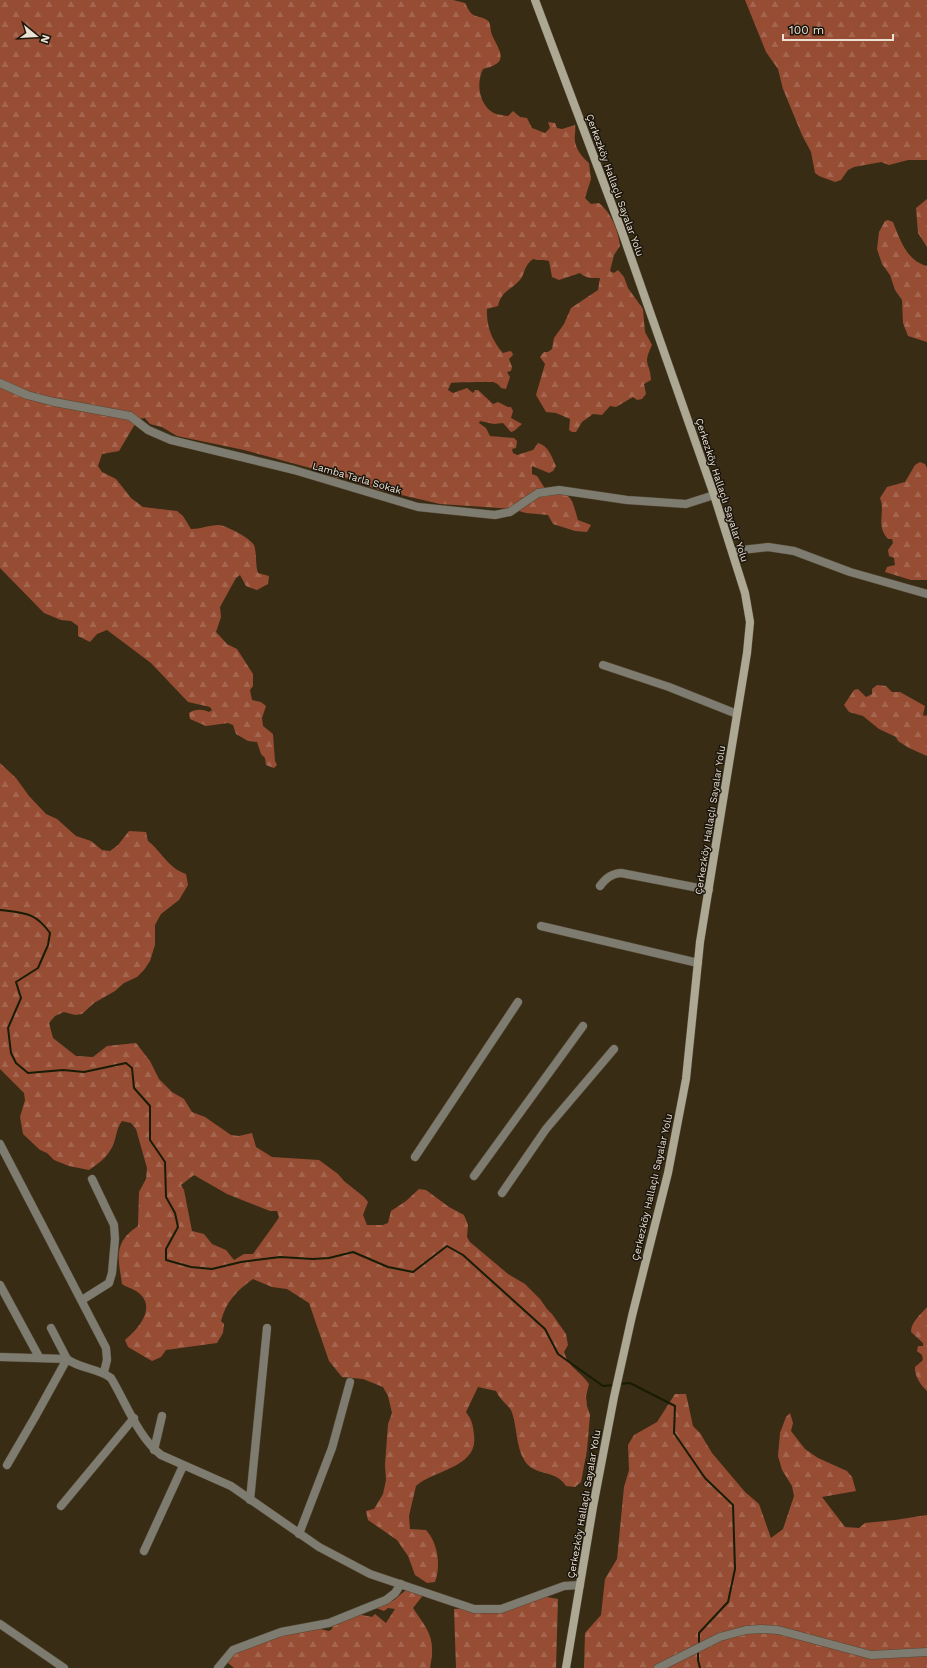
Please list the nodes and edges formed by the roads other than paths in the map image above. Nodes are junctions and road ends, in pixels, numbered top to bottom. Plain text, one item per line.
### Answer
1 (535, 0) edge
2 (0, 383) edge
3 (714, 495) junction
4 (733, 551) junction
5 (927, 594) edge
6 (603, 665) dead end
7 (737, 714) junction
8 (600, 886) dead end
9 (709, 890) junction
10 (541, 926) dead end
11 (698, 963) junction
12 (518, 1002) dead end
13 (583, 1026) dead end
14 (614, 1050) dead end
15 (0, 1144) edge
16 (415, 1156) dead end
17 (474, 1176) dead end
18 (92, 1179) dead end
19 (502, 1193) dead end
20 (0, 1285) edge
21 (82, 1300) junction
22 (51, 1328) dead end
23 (267, 1328) dead end
24 (0, 1356) edge
25 (39, 1357) junction
26 (67, 1359) junction
27 (104, 1372) junction
28 (350, 1382) dead end
29 (162, 1416) dead end
30 (134, 1418) junction
31 (154, 1450) junction
32 (6, 1465) dead end
33 (183, 1466) junction
34 (250, 1500) junction
35 (62, 1506) dead end
36 (299, 1534) junction
37 (144, 1551) dead end
38 (401, 1584) junction
39 (580, 1585) junction
40 (0, 1624) edge
41 (927, 1652) edge
42 (64, 1668) edge
43 (218, 1668) edge
44 (566, 1668) edge
45 (658, 1668) edge

1 - 3 main road, Çerkezköy Hallaçlı Sayalar Yolu
2 - 3 street, Lamba Tarla Sokak
3 - 4 main road, Çerkezköy Hallaçlı Sayalar Yolu
4 - 5 street
4 - 7 main road, Çerkezköy Hallaçlı Sayalar Yolu
6 - 7 street
7 - 9 main road, Çerkezköy Hallaçlı Sayalar Yolu
8 - 9 street
9 - 11 main road, Çerkezköy Hallaçlı Sayalar Yolu
10 - 11 street
11 - 39 main road, Çerkezköy Hallaçlı Sayalar Yolu
12 - 16 street
13 - 17 street
14 - 19 street
15 - 21 street
18 - 21 street
20 - 25 street
21 - 27 street
22 - 26 street
23 - 34 street
24 - 25 street
25 - 26 street
26 - 27 street
26 - 32 street
27 - 30 street
28 - 36 street
29 - 31 street
30 - 31 street
30 - 35 street
31 - 33 street
33 - 34 street
33 - 37 street
34 - 36 street
36 - 38 street
38 - 39 street
38 - 43 street
39 - 44 main road, Çerkezköy Hallaçlı Sayalar Yolu
40 - 42 street
41 - 45 street

